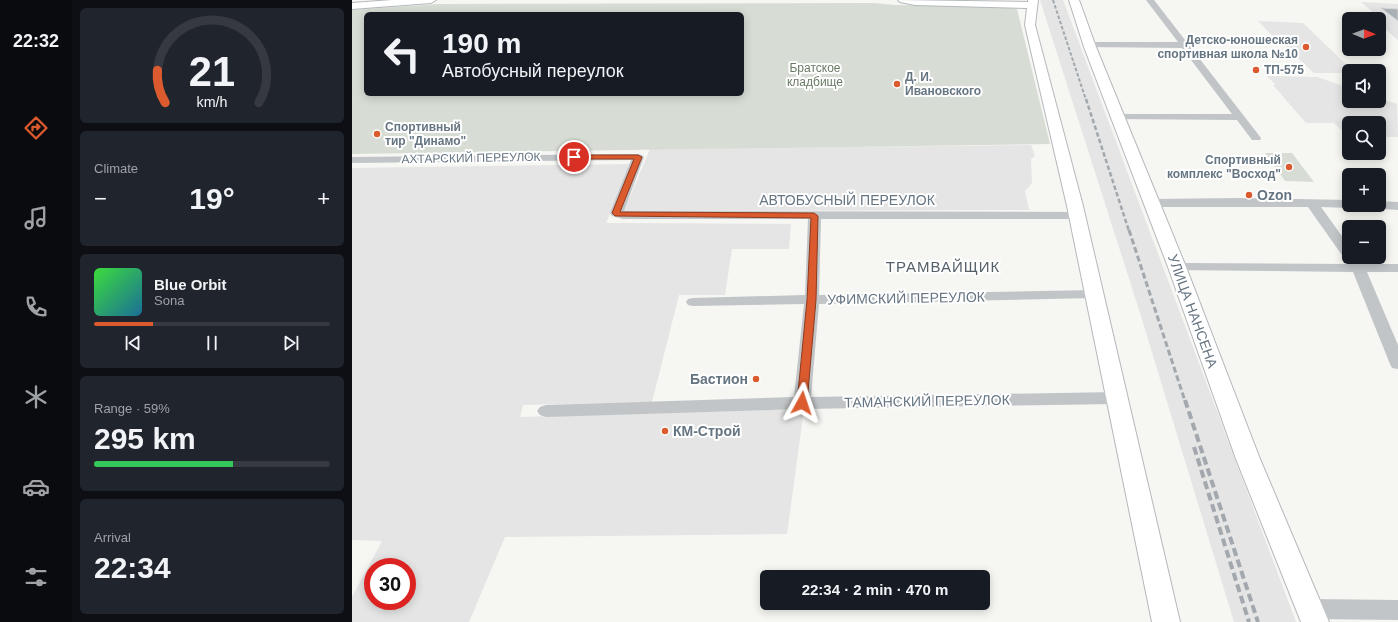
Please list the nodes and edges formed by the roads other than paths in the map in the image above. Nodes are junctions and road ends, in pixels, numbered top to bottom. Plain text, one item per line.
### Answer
1 (382, 0) edge
2 (430, 0) edge
3 (903, 0) edge
4 (1074, 0) edge
5 (1150, 0) edge
6 (352, 2) edge
7 (1033, 2) edge
8 (352, 6) edge
9 (1089, 45) junction
10 (1184, 45) junction
11 (1118, 117) junction
12 (1241, 117) junction
13 (1256, 138) dead end
14 (352, 160) edge
15 (1151, 203) junction
16 (1311, 203) junction
17 (1342, 204) edge
18 (1386, 205) edge
19 (1398, 206) edge
20 (618, 215) joint
21 (1077, 215) junction
22 (814, 216) junction
23 (1342, 246) edge
24 (1342, 260) edge
25 (1354, 264) edge
26 (1375, 264) edge
27 (1177, 267) junction
28 (1398, 268) edge
29 (1094, 294) junction
30 (812, 300) junction
31 (693, 302) dead end
32 (1398, 364) edge
33 (1116, 398) junction
34 (802, 403) junction
35 (546, 411) dead end
36 (1398, 610) edge
37 (1313, 616) edge
38 (1166, 622) edge

1 - 6 main road
2 - 8 main road
3 - 7 main road
4 - 9 main road, УЛИЦА НАНСЕНА
5 - 10 street
7 - 21 main road
9 - 10 street
9 - 11 main road, УЛИЦА НАНСЕНА
10 - 12 street
11 - 12 street
11 - 15 main road, УЛИЦА НАНСЕНА
12 - 13 street
14 - 20 street, АХТАРСКИЙ ПЕРЕУЛОК
15 - 16 street
15 - 27 main road, УЛИЦА НАНСЕНА
16 - 17 street
16 - 23 street
18 - 19 street
20 - 22 street, АВТОБУСНЫЙ ПЕРЕУЛОК
21 - 22 street, АВТОБУСНЫЙ ПЕРЕУЛОК
21 - 29 main road
22 - 30 street
24 - 27 street
25 - 32 street
26 - 28 street
27 - 37 main road, УЛИЦА НАНСЕНА
29 - 30 street, УФИМСКИЙ ПЕРЕУЛОК
29 - 33 main road
30 - 31 street, УФИМСКИЙ ПЕРЕУЛОК
30 - 34 street
33 - 34 street, ТАМАНСКИЙ ПЕРЕУЛОК
33 - 38 main road
34 - 35 street, ТАМАНСКИЙ ПЕРЕУЛОК
36 - 37 street

